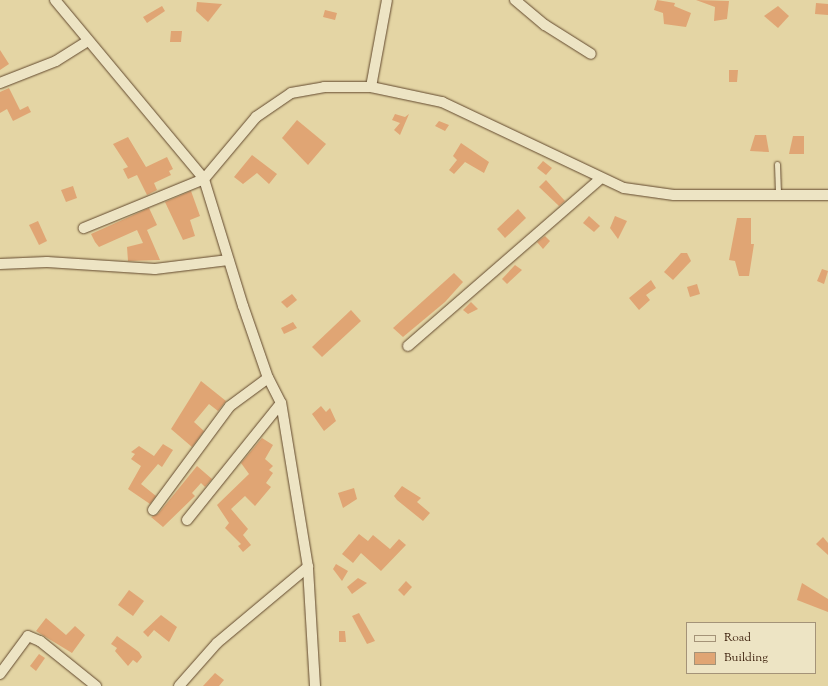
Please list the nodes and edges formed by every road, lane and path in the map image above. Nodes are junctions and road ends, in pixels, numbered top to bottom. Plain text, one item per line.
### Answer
1 (55, 0) edge
2 (387, 0) edge
3 (515, 0) edge
4 (88, 40) junction
5 (591, 54) dead end
6 (0, 83) edge
7 (372, 87) junction
8 (776, 164) dead end
9 (204, 179) junction
10 (599, 180) junction
11 (828, 194) edge
12 (778, 195) junction
13 (84, 228) dead end
14 (228, 260) junction
15 (0, 264) edge
16 (408, 346) dead end
17 (268, 378) junction
18 (281, 403) junction
19 (153, 510) dead end
20 (187, 520) dead end
21 (308, 567) junction
22 (0, 674) edge
23 (96, 686) edge
24 (179, 686) edge
25 (315, 686) edge

1 - 4 street
2 - 7 street
3 - 5 street
4 - 6 street
4 - 9 street
7 - 9 street
7 - 10 street
8 - 12 lane
9 - 13 street
9 - 14 street
10 - 12 street
10 - 16 street
11 - 12 street
14 - 15 street
14 - 17 street
17 - 18 street
17 - 19 street
18 - 20 street
18 - 21 street
21 - 24 street
21 - 25 street
22 - 23 street

